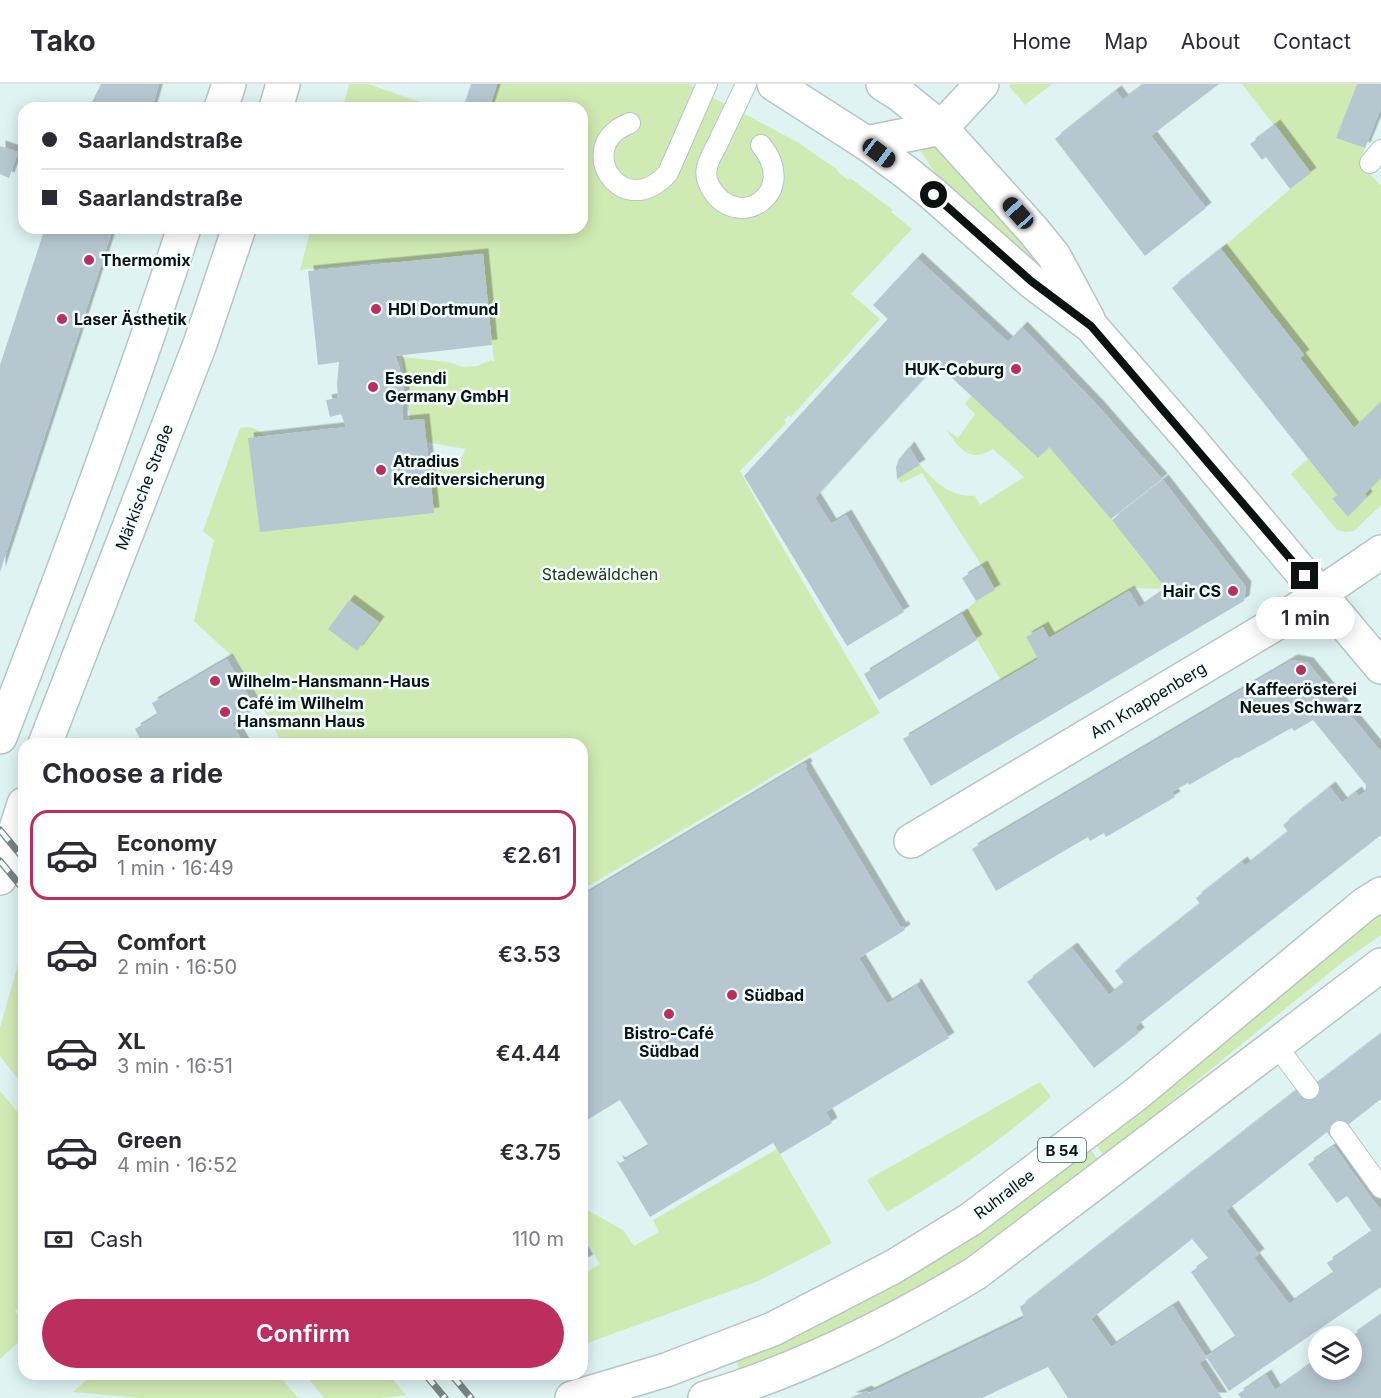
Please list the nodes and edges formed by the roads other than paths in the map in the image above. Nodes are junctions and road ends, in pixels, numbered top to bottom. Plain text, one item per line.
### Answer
1 (229, 84) edge
2 (283, 84) edge
3 (707, 84) edge
4 (746, 84) edge
5 (774, 84) edge
6 (982, 84) edge
7 (898, 87) edge
8 (223, 102) edge
9 (278, 102) edge
10 (630, 123) dead end
11 (941, 128) junction
12 (866, 143) junction
13 (761, 145) dead end
14 (182, 234) edge
15 (237, 234) edge
16 (1091, 326) junction
17 (1381, 552) edge
18 (1320, 594) junction
19 (1381, 667) edge
20 (0, 736) edge
21 (47, 738) edge
22 (18, 822) edge
23 (911, 842) dead end
24 (0, 878) edge
25 (1381, 894) edge
26 (1381, 965) edge
27 (1276, 1045) junction
28 (1309, 1089) dead end
29 (1340, 1131) dead end
30 (1381, 1188) edge
31 (572, 1398) edge
32 (705, 1398) edge

1 - 8 main road
2 - 9 main road
3 - 10 lane
4 - 13 lane
5 - 12 main road
6 - 11 main road
7 - 11 main road
7 - 12 main road
11 - 12 main road
11 - 16 main road
12 - 16 main road
14 - 20 main road
15 - 21 main road, Märkische Straße
16 - 18 main road
17 - 18 main road, Am Knappenberg
18 - 19 main road
18 - 23 main road, Am Knappenberg
22 - 24 main road
25 - 31 main road, Ruhrallee / B 54
26 - 27 main road, B 54
27 - 28 lane
27 - 32 main road, B 54
29 - 30 lane

